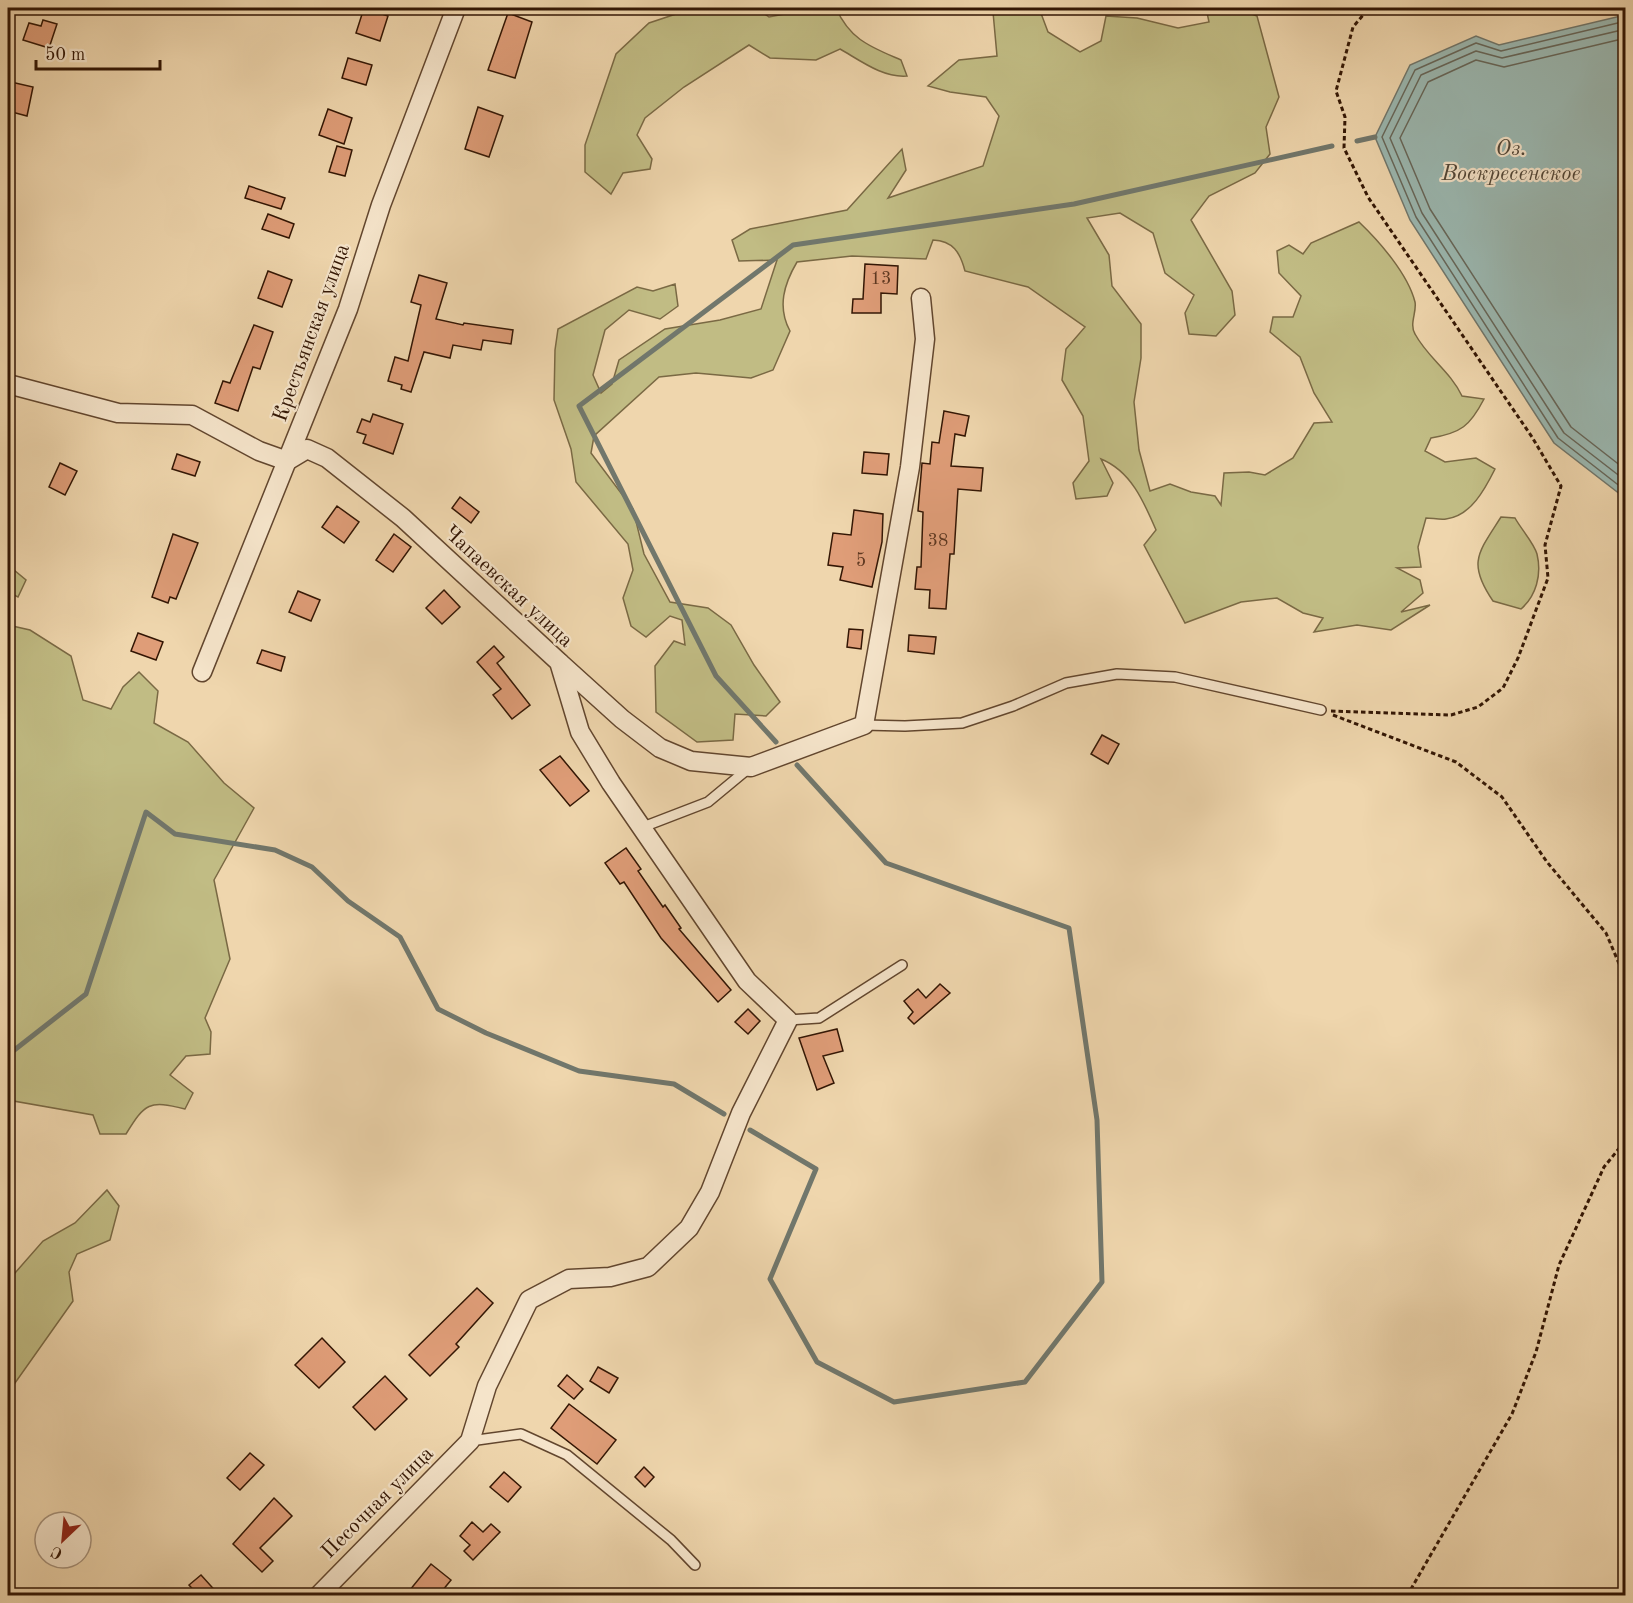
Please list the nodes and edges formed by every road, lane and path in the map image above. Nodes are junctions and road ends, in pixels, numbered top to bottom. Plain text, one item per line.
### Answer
1 (456, 8) edge
2 (1368, 8) edge
3 (921, 298) dead end
4 (8, 384) edge
5 (287, 461) junction
6 (559, 662) junction
7 (202, 672) dead end
8 (1321, 710) junction
9 (864, 725) junction
10 (751, 767) junction
11 (643, 827) junction
12 (902, 965) dead end
13 (1626, 980) edge
14 (788, 1020) junction
15 (1626, 1140) edge
16 (470, 1441) junction
17 (695, 1564) dead end
18 (318, 1596) edge
19 (1407, 1596) edge

1 - 5 street, Крестьянская улица
2 - 8 path
3 - 9 street
4 - 5 street
5 - 6 street, Чапаевская улица
5 - 7 street, Крестьянская улица
6 - 10 street
6 - 11 street, Чапаевская улица
8 - 9 lane
8 - 13 path
9 - 10 street
10 - 11 lane
11 - 14 street, Чапаевская улица
12 - 14 lane
14 - 16 street
15 - 19 path
16 - 17 lane
16 - 18 street, Песочная улица

